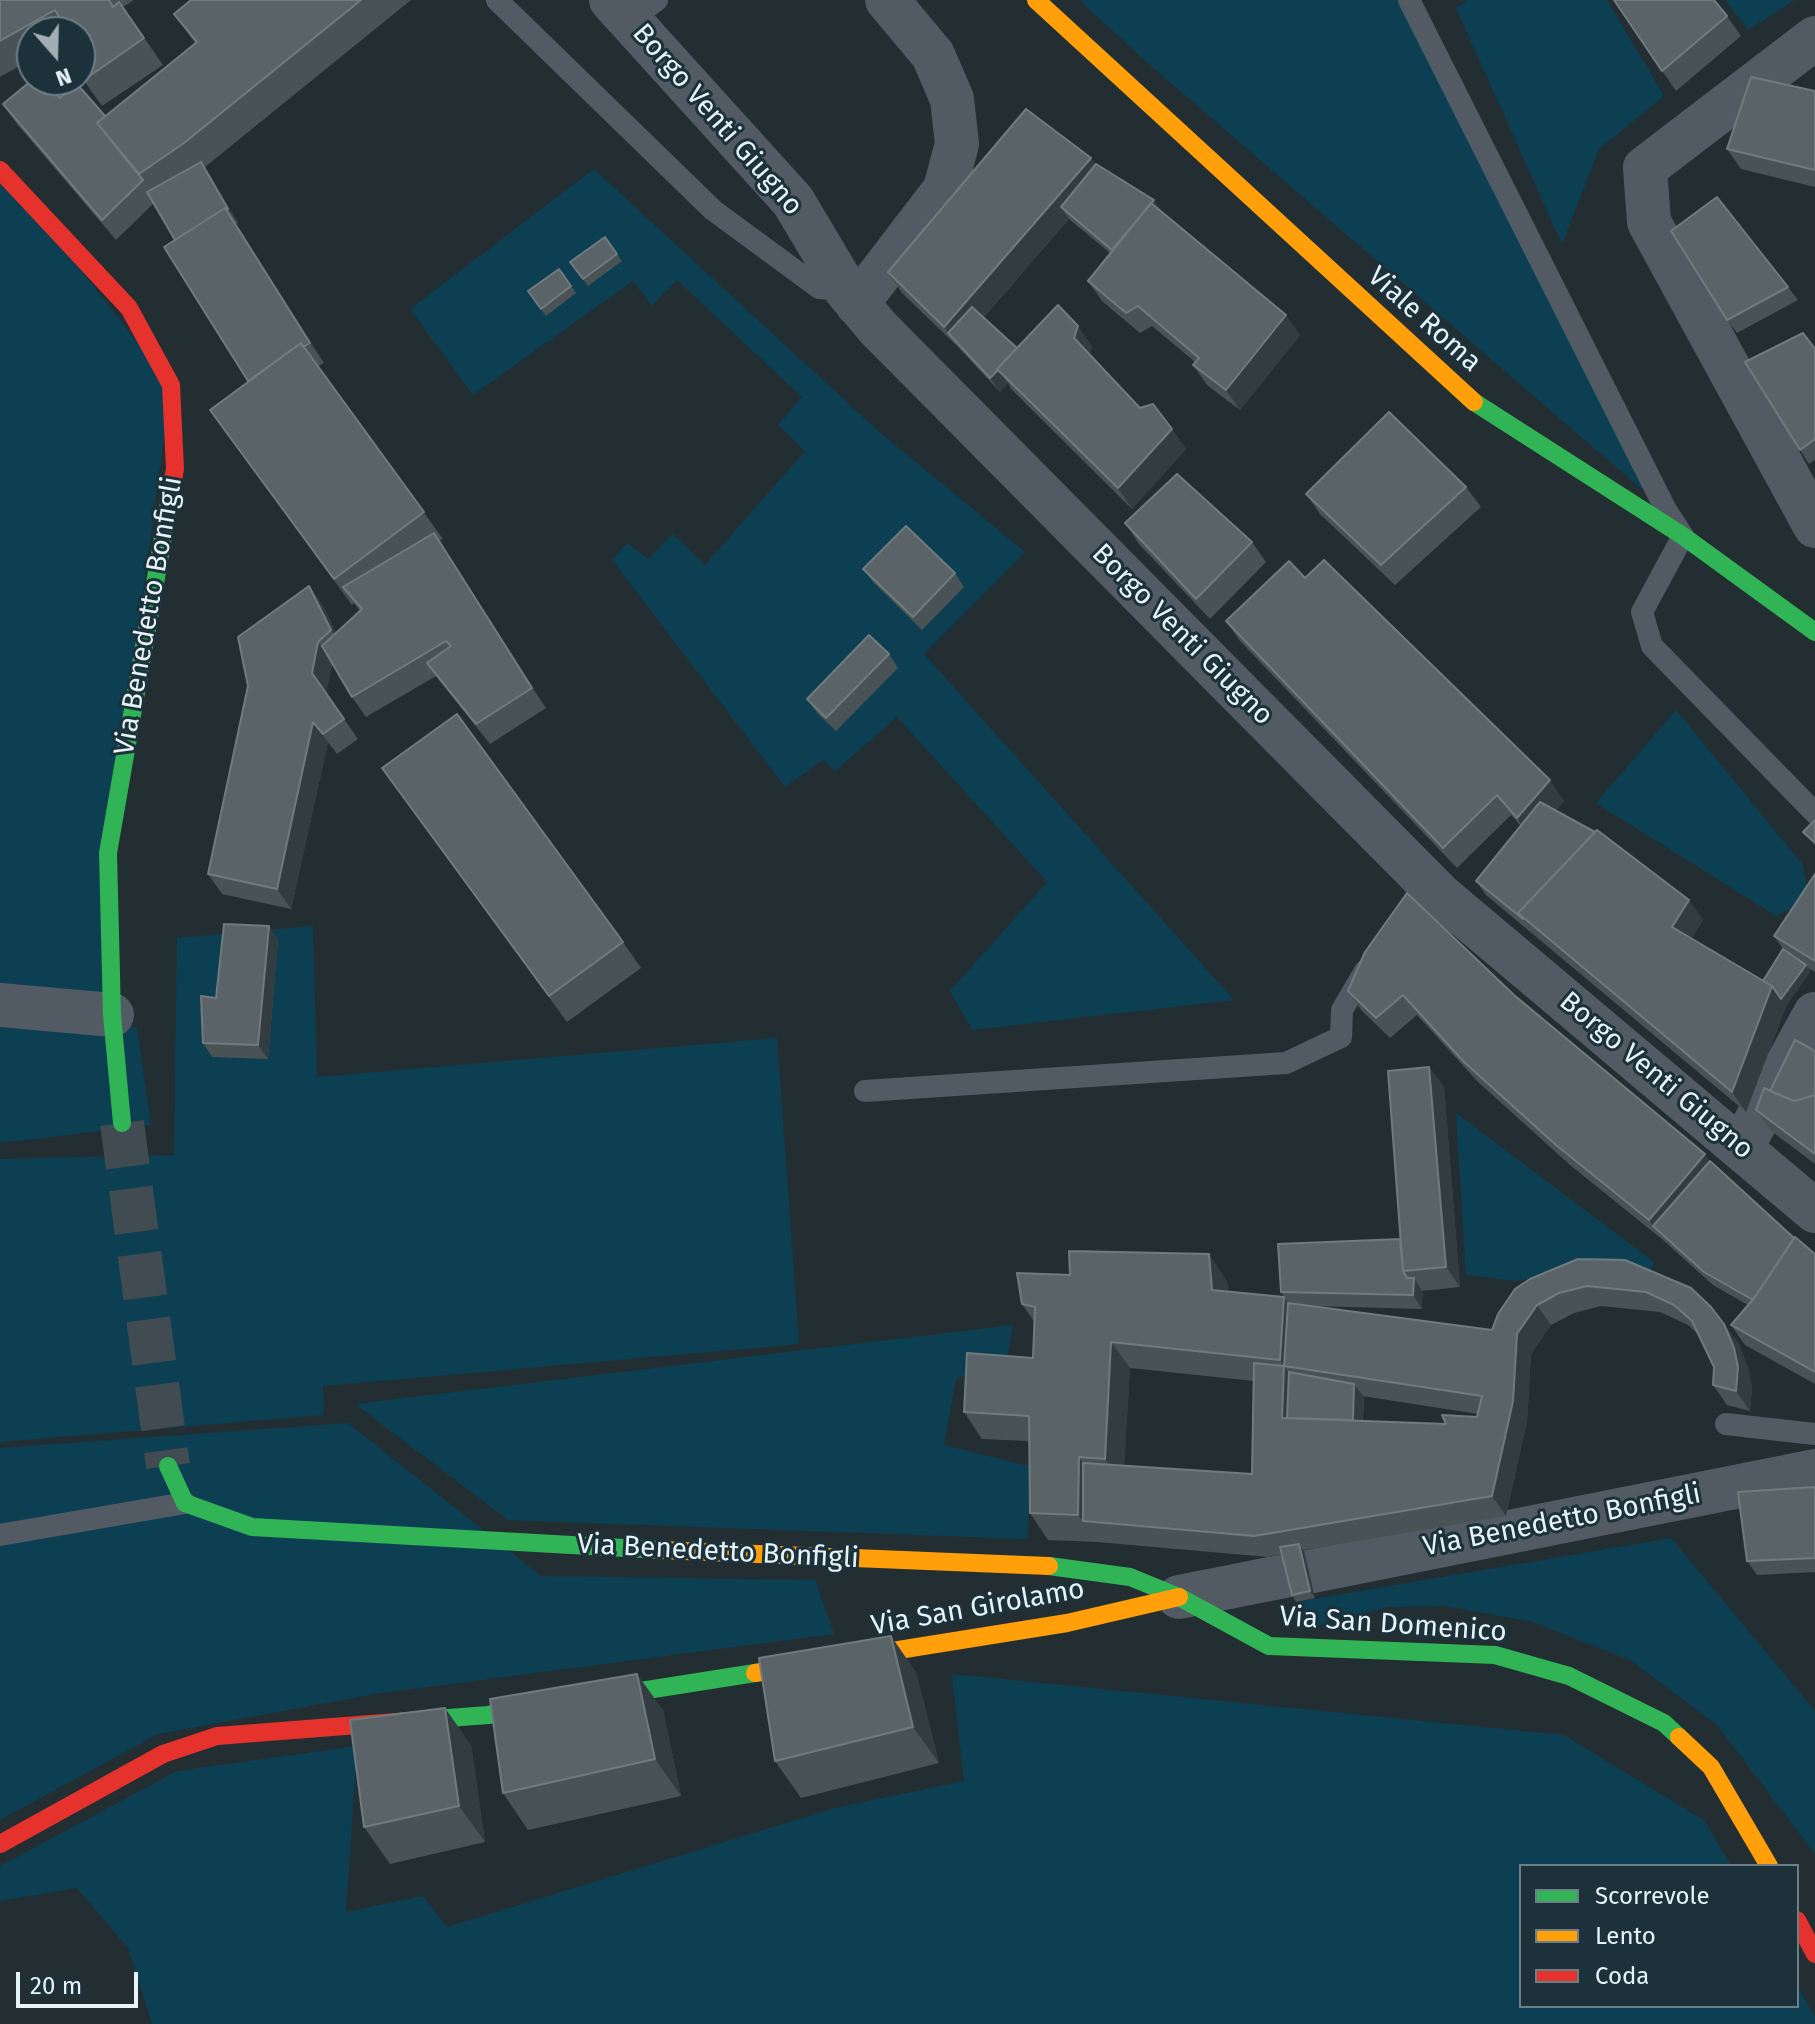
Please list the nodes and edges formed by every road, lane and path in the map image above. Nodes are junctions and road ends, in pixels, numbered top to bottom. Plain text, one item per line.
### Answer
1 (497, 0) edge
2 (887, 0) edge
3 (1036, 0) edge
4 (1409, 0) edge
5 (633, 7) edge
6 (1815, 38) edge
7 (0, 170) edge
8 (852, 297) junction
9 (1815, 526) edge
10 (1683, 536) junction
11 (1815, 632) edge
12 (1815, 813) edge
13 (1373, 958) edge
14 (0, 1005) edge
15 (1815, 1014) edge
16 (112, 1015) junction
17 (865, 1091) dead end
18 (122, 1123) tunnel mouth
19 (1741, 1148) junction
20 (1815, 1211) edge
21 (1726, 1424) dead end
22 (1815, 1434) edge
23 (168, 1466) tunnel mouth
24 (1815, 1471) edge
25 (185, 1503) junction
26 (0, 1535) edge
27 (1179, 1597) junction
28 (0, 1844) edge
29 (1768, 1864) edge
30 (1799, 1924) edge
31 (1815, 1954) edge

1 - 8 lane
2 - 8 street
3 - 10 main road, Viale Roma
4 - 10 lane
5 - 8 street, Borgo Venti Giugno
6 - 9 street
7 - 16 main road, Via Benedetto Bonfigli
8 - 19 street, Borgo Venti Giugno
10 - 11 main road, Viale Roma
10 - 12 lane
13 - 17 lane
14 - 16 street
15 - 19 street
16 - 18 main road, Via Benedetto Bonfigli
19 - 20 street, Borgo Venti Giugno
21 - 22 lane
23 - 25 main road
24 - 27 street, Via Benedetto Bonfigli
25 - 26 lane
25 - 27 main road, Via Benedetto Bonfigli
27 - 28 main road, Via San Girolamo
27 - 29 main road, Via San Domenico
30 - 31 main road

